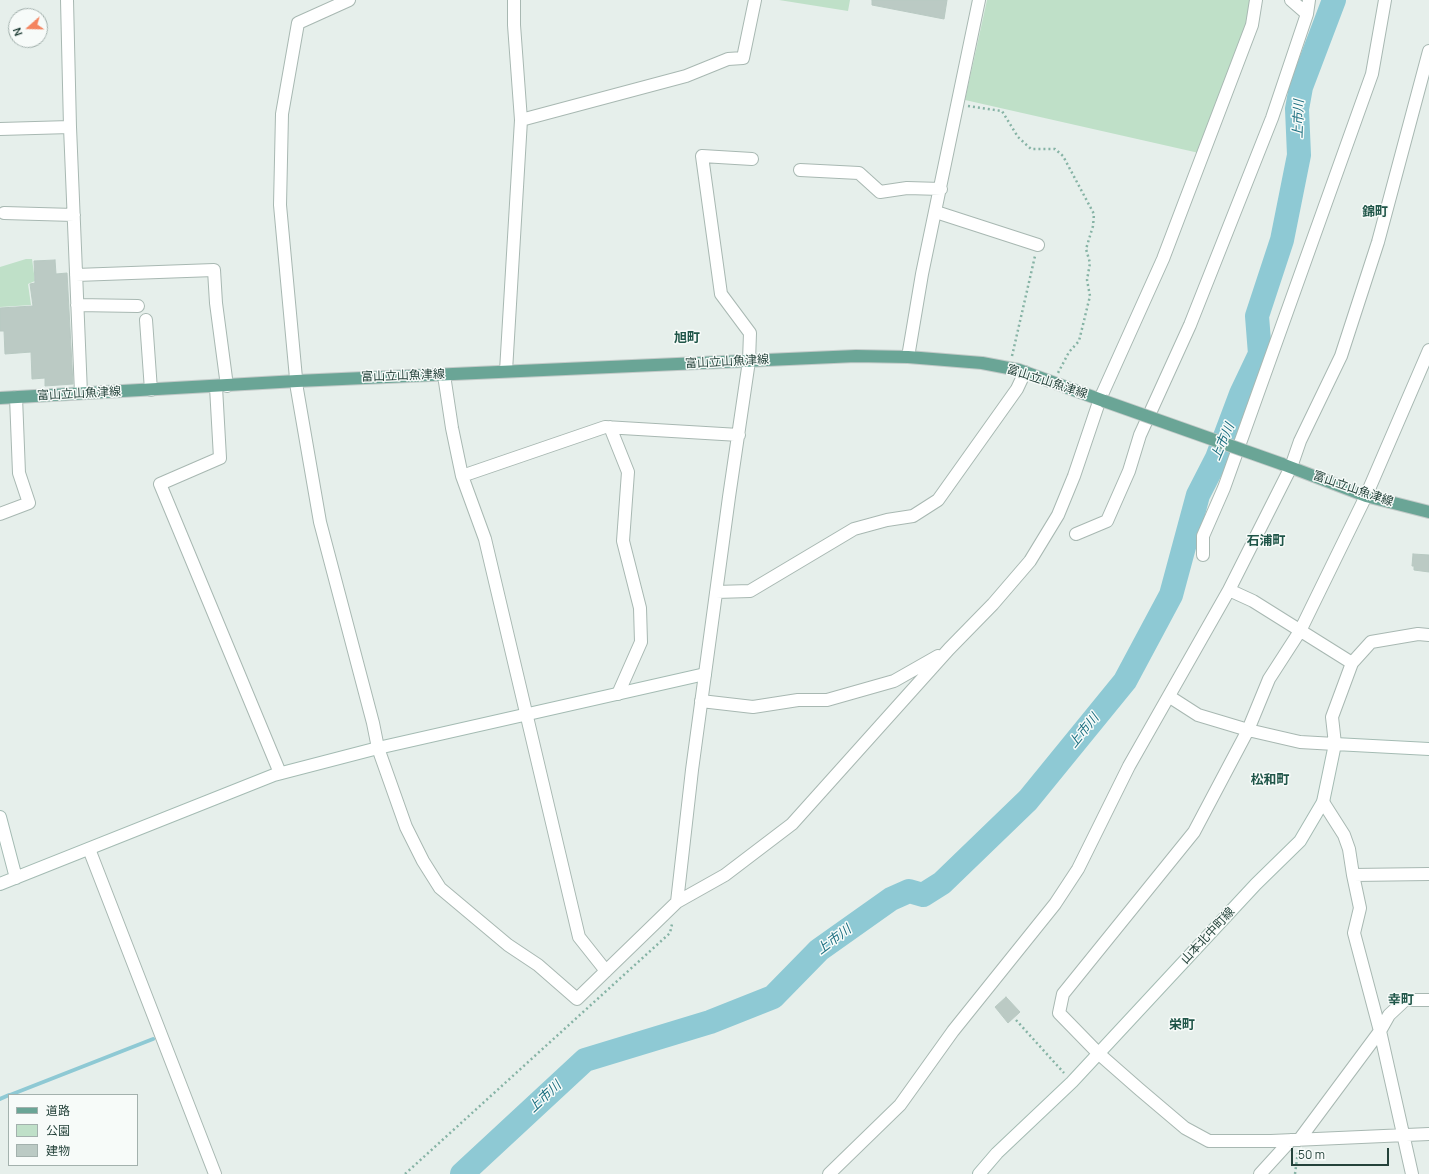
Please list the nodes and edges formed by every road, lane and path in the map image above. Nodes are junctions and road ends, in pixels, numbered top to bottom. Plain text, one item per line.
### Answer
1 (67, 0) edge
2 (349, 0) edge
3 (514, 0) edge
4 (755, 0) edge
5 (979, 0) edge
6 (1256, 0) edge
7 (1291, 0) edge
8 (1310, 0) edge
9 (1385, 0) edge
10 (1307, 14) junction
11 (1429, 51) edge
12 (958, 104) junction
13 (521, 120) junction
14 (70, 127) junction
15 (0, 129) edge
16 (752, 159) dead end
17 (800, 170) dead end
18 (941, 189) junction
19 (936, 212) junction
20 (4, 213) dead end
21 (74, 215) junction
22 (1038, 245) joint
23 (76, 275) junction
24 (77, 305) junction
25 (138, 306) dead end
26 (146, 320) dead end
27 (1429, 350) edge
28 (908, 357) junction
29 (749, 361) junction
30 (1010, 368) junction
31 (506, 372) junction
32 (1025, 372) junction
33 (444, 375) junction
34 (297, 381) junction
35 (1054, 383) junction
36 (221, 386) junction
37 (151, 390) junction
38 (81, 394) junction
39 (16, 397) junction
40 (0, 398) edge
41 (1102, 400) junction
42 (610, 427) junction
43 (739, 435) junction
44 (1286, 465) junction
45 (462, 476) junction
46 (1366, 496) junction
47 (1429, 512) edge
48 (0, 514) edge
49 (1076, 534) dead end
50 (1203, 555) dead end
51 (1229, 590) junction
52 (716, 592) junction
53 (1300, 631) junction
54 (1429, 635) edge
55 (949, 649) junction
56 (1352, 663) junction
57 (705, 674) junction
58 (618, 694) junction
59 (1170, 696) junction
60 (702, 701) junction
61 (526, 714) junction
62 (1248, 730) junction
63 (1335, 744) junction
64 (378, 748) junction
65 (1429, 749) edge
66 (280, 773) junction
67 (1323, 802) junction
68 (0, 817) edge
69 (89, 849) junction
70 (1429, 874) edge
71 (1353, 875) junction
72 (16, 878) junction
73 (0, 884) edge
74 (678, 902) junction
75 (606, 971) junction
76 (1429, 1000) edge
77 (1016, 1020) dead end
78 (1380, 1031) junction
79 (1098, 1053) junction
80 (1072, 1082) junction
81 (1429, 1134) edge
82 (1402, 1135) junction
83 (1295, 1140) junction
84 (215, 1174) edge
85 (405, 1174) edge
86 (829, 1174) edge
87 (979, 1174) edge
88 (1260, 1174) edge
89 (1295, 1174) edge
90 (1412, 1174) edge

1 - 14 street
2 - 34 street
3 - 13 street
4 - 13 street
5 - 12 street
6 - 41 street
7 - 10 street
8 - 10 street
9 - 50 street
10 - 49 street
11 - 44 street
12 - 18 street
12 - 35 path
13 - 31 street
14 - 15 street
14 - 21 street
16 - 29 street
17 - 18 street
18 - 19 street
19 - 22 street
19 - 28 street
20 - 21 street
21 - 23 street
22 - 30 path
23 - 24 street
23 - 36 street
24 - 25 street
24 - 38 street
26 - 37 street
27 - 46 street
28 - 29 main road, 富山立山魚津線
28 - 30 main road, 富山立山魚津線
29 - 31 main road, 富山立山魚津線
29 - 43 street
30 - 32 main road, 富山立山魚津線
31 - 33 main road, 富山立山魚津線
32 - 35 main road, 富山立山魚津線
32 - 52 street
33 - 34 main road, 富山立山魚津線
33 - 45 street
34 - 36 main road, 富山立山魚津線
34 - 64 street
35 - 41 main road, 富山立山魚津線
36 - 37 main road, 富山立山魚津線
36 - 66 street
37 - 38 main road, 富山立山魚津線
38 - 39 main road, 富山立山魚津線
39 - 40 main road, 富山立山魚津線
39 - 48 street
41 - 44 main road, 富山立山魚津線, bridge
41 - 55 street
42 - 43 street
42 - 45 street
42 - 58 street
43 - 52 street
44 - 46 main road, 富山立山魚津線
44 - 51 street
45 - 61 street
46 - 47 main road, 富山立山魚津線
46 - 53 street
51 - 53 street
51 - 59 street
52 - 57 street
53 - 56 street
53 - 62 street
54 - 56 street
55 - 60 street
55 - 74 street
56 - 63 street, 山本北中町線
57 - 58 street
57 - 60 street
58 - 61 street
59 - 62 street
59 - 86 street
60 - 74 street
61 - 64 street
61 - 75 street
62 - 63 street
62 - 79 street
63 - 65 street
63 - 67 street, 山本北中町線
64 - 66 street
64 - 75 street
66 - 69 street
67 - 71 street
67 - 79 street, 山本北中町線
68 - 72 street
69 - 72 street
69 - 84 street
70 - 71 street
71 - 78 street
72 - 73 street
74 - 75 street
74 - 85 path
76 - 78 street
77 - 80 path
78 - 82 street
78 - 83 street
79 - 80 street, 山本北中町線
79 - 83 street
80 - 87 street, 山本北中町線
81 - 82 street
82 - 83 street
82 - 90 street
83 - 88 street
83 - 89 path

